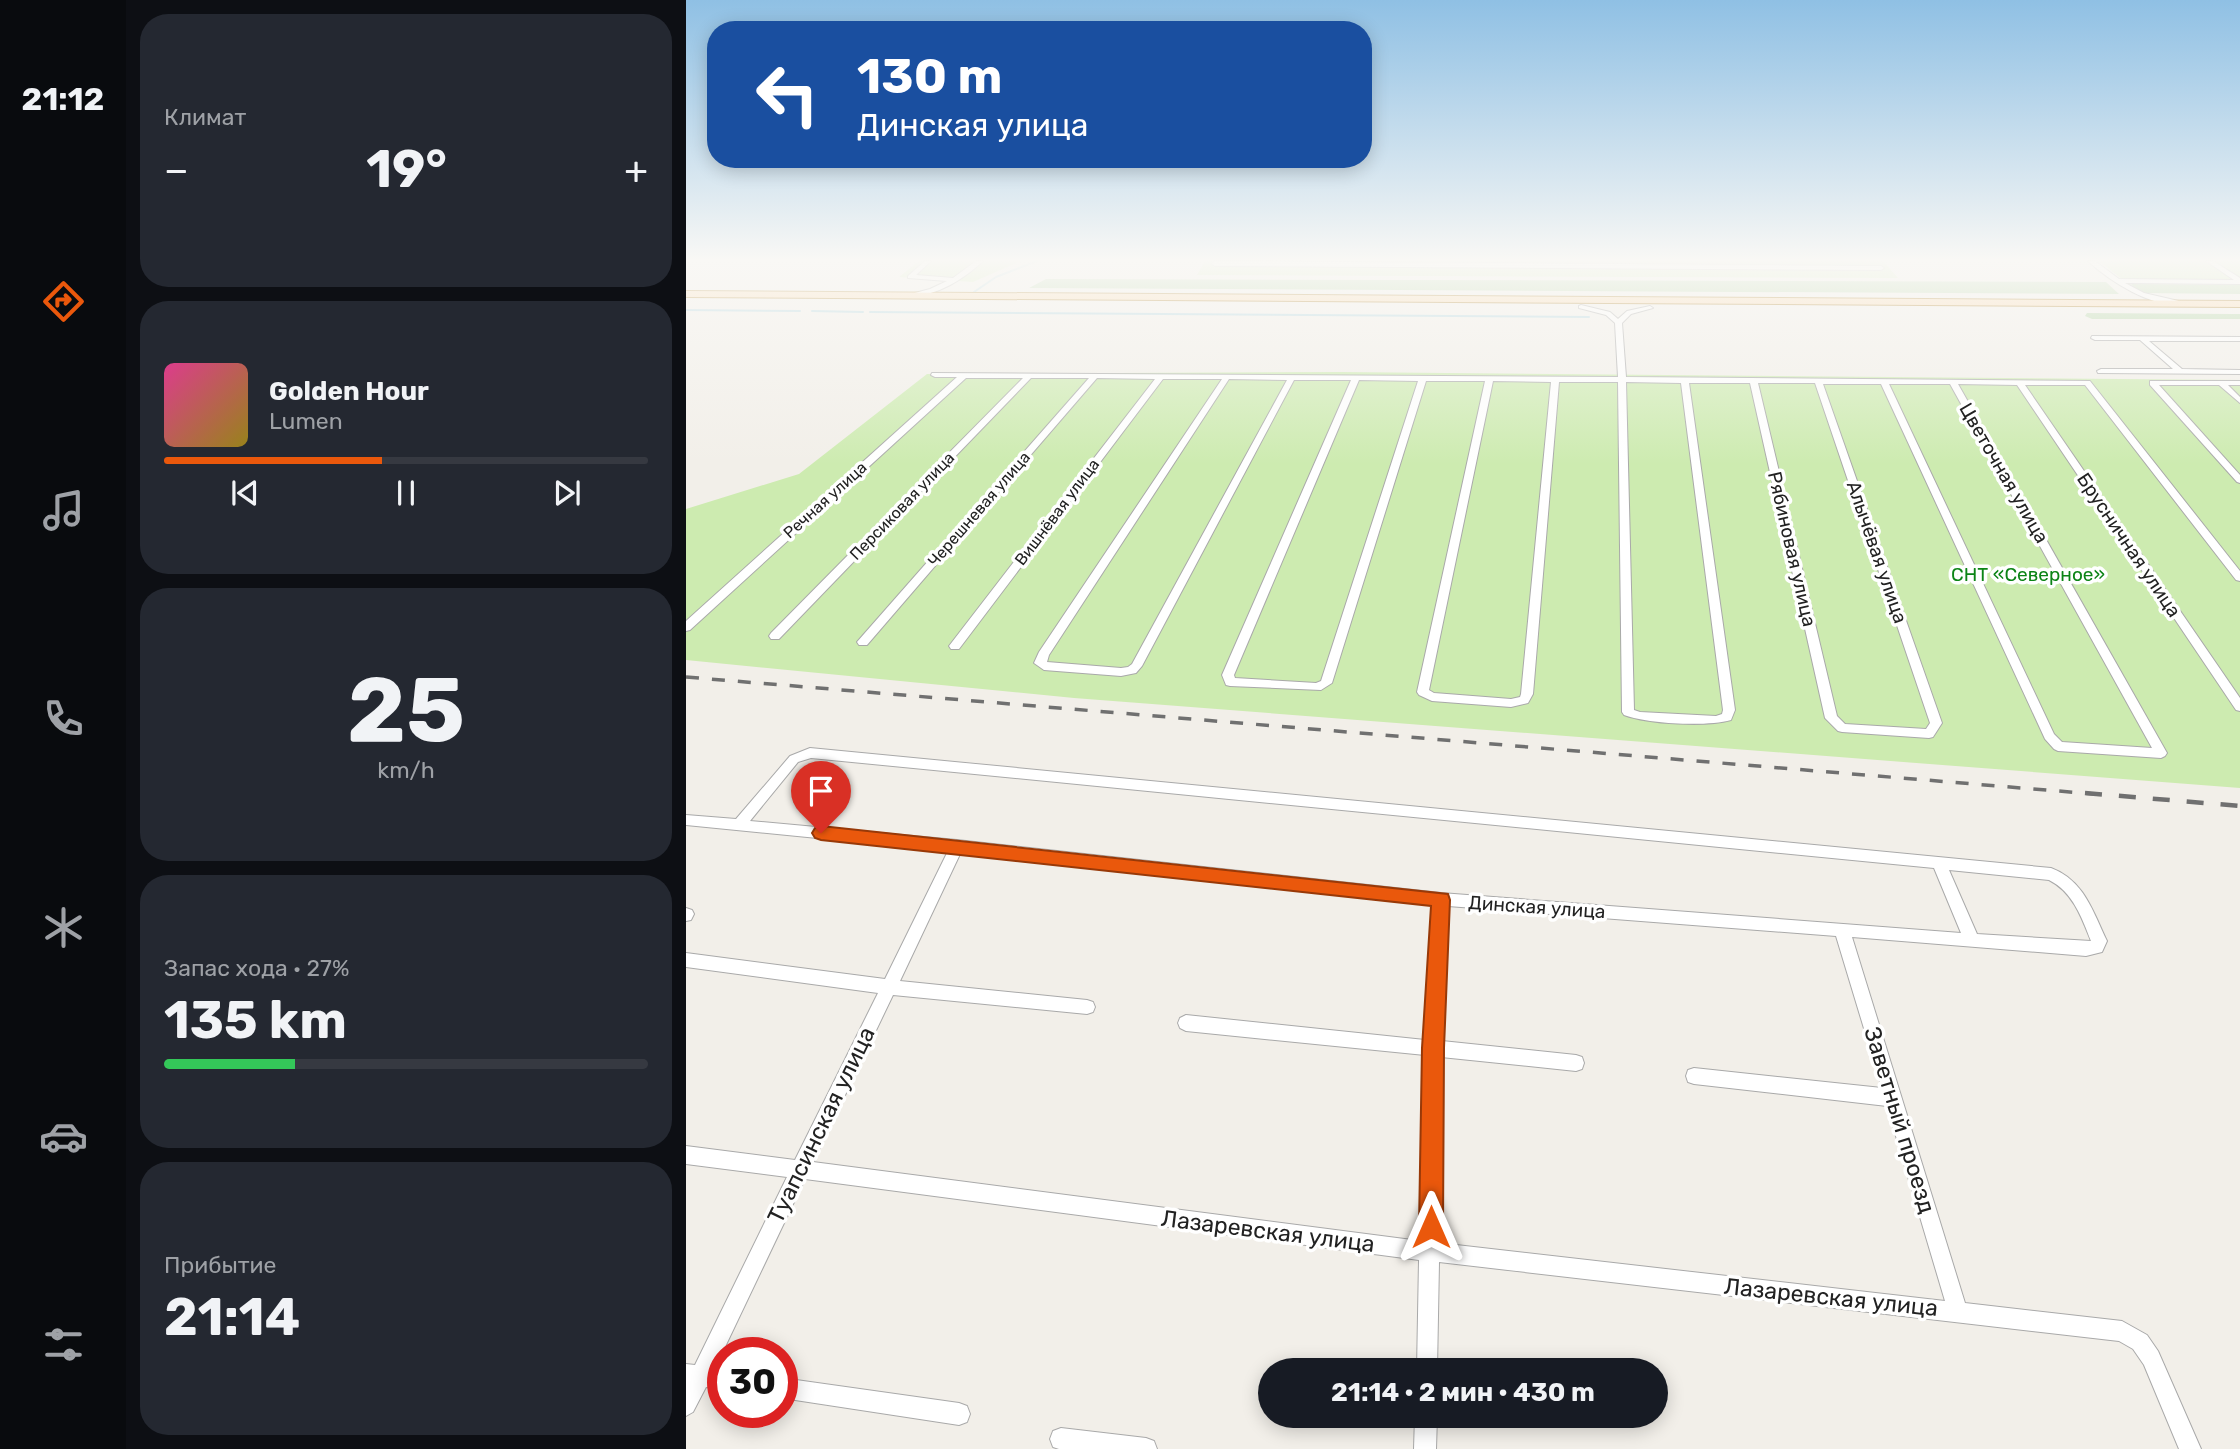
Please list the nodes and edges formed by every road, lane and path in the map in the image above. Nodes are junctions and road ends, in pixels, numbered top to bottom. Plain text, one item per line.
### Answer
1 (1618, 329) edge
2 (2095, 338) dead end
3 (2143, 338) junction
4 (2240, 338) edge
5 (2101, 371) dead end
6 (2181, 372) junction
7 (2240, 372) edge
8 (934, 375) dead end
9 (963, 376) junction
10 (1029, 376) junction
11 (1095, 376) junction
12 (1160, 377) junction
13 (1227, 377) junction
14 (1292, 377) junction
15 (1356, 378) junction
16 (1423, 378) junction
17 (1490, 378) junction
18 (1555, 379) junction
19 (1622, 379) junction
20 (1685, 380) junction
21 (1753, 380) junction
22 (1818, 381) junction
23 (1884, 381) junction
24 (1952, 382) junction
25 (2019, 382) junction
26 (2221, 383) junction
27 (2240, 383) edge
28 (2240, 401) edge
29 (2240, 480) edge
30 (2240, 578) edge
31 (687, 627) edge
32 (775, 636) dead end
33 (863, 642) dead end
34 (955, 646) dead end
35 (1228, 675) joint
36 (1329, 676) joint
37 (2240, 707) edge
38 (1936, 723) joint
39 (686, 820) edge
40 (739, 825) junction
41 (957, 846) junction
42 (1939, 863) junction
43 (1441, 900) junction
44 (1842, 930) junction
45 (1972, 940) junction
46 (2096, 947) joint
47 (686, 960) edge
48 (889, 987) junction
49 (1087, 1007) dead end
50 (1186, 1023) dead end
51 (1433, 1048) junction
52 (1576, 1063) dead end
53 (1694, 1076) dead end
54 (1892, 1098) junction
55 (686, 1155) edge
56 (799, 1171) junction
57 (1431, 1252) junction
58 (1958, 1311) junction
59 (2140, 1342) joint
60 (1427, 1358) edge
61 (693, 1375) edge
62 (798, 1390) edge
63 (686, 1405) edge
64 (959, 1414) dead end
65 (1426, 1428) edge
66 (1061, 1439) dead end
67 (1146, 1449) edge
68 (1425, 1449) edge
69 (2190, 1449) edge

1 - 19 street
2 - 3 street
3 - 4 street
3 - 6 street
5 - 6 street
6 - 7 street
8 - 9 street
9 - 10 street
9 - 31 street, Речная улица
10 - 11 street
10 - 32 street, Персиковая улица
11 - 12 street
11 - 33 street, Черешневая улица
12 - 13 street
12 - 34 street, Вишнёвая улица
13 - 14 street
13 - 14 street
14 - 15 street
15 - 16 street
15 - 35 street
16 - 17 street
16 - 36 street
17 - 18 street
17 - 18 street
18 - 19 street
19 - 20 street
19 - 20 street
20 - 21 street
21 - 22 street
21 - 38 street, Рябиновая улица
22 - 23 street
22 - 38 street, Алычёвая улица
23 - 24 street
23 - 24 street, Цветочная улица
24 - 25 street
25 - 30 street
25 - 37 street, Брусничная улица
26 - 27 street
26 - 28 street
26 - 29 street
35 - 36 street
39 - 40 street, Динская улица
40 - 41 street, Динская улица
40 - 42 street
41 - 43 street, Динская улица
41 - 48 street, Туапсинская улица
42 - 45 street
42 - 46 street
43 - 44 street, Динская улица
43 - 51 street
44 - 45 street, Динская улица
44 - 54 street, Заветный проезд
45 - 46 street, Динская улица
47 - 48 street
48 - 49 street
48 - 56 street, Туапсинская улица
50 - 51 street
51 - 52 street
51 - 57 street
53 - 54 street
54 - 58 street, Заветный проезд
55 - 56 street, Лазаревская улица
56 - 57 street, Лазаревская улица
56 - 61 street, Туапсинская улица
57 - 58 street, Лазаревская улица
57 - 60 street
58 - 59 street, Лазаревская улица
59 - 69 street
61 - 63 street, Туапсинская улица
62 - 64 street
65 - 68 street
66 - 67 street

